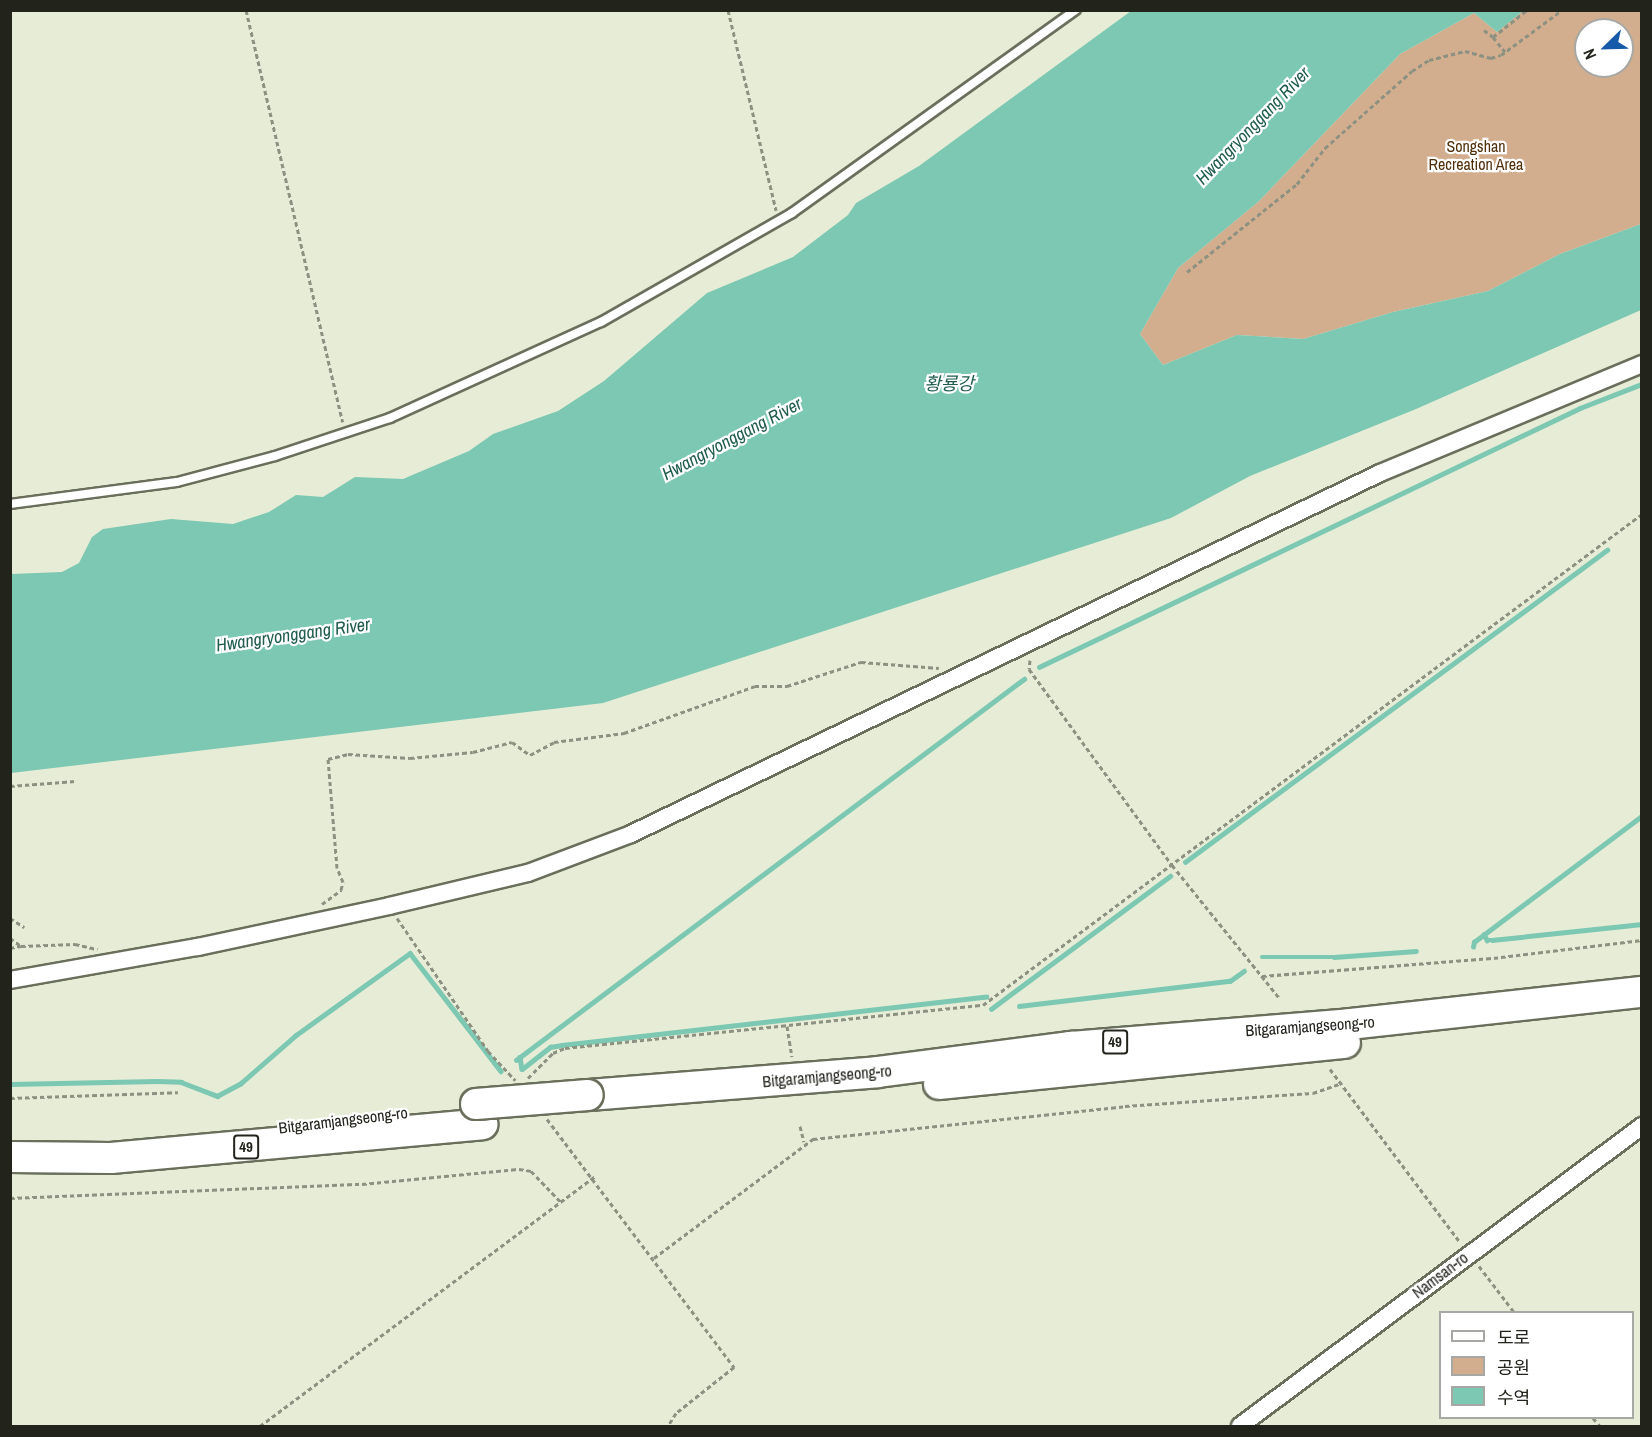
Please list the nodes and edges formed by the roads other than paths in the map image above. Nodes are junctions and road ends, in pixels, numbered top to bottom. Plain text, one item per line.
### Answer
1 (1076, 10) edge
2 (1641, 364) edge
3 (10, 504) edge
4 (10, 980) edge
5 (1641, 992) edge
6 (1641, 1013) edge
7 (590, 1104) junction
8 (479, 1114) junction
9 (1641, 1126) edge
10 (10, 1140) edge
11 (10, 1157) edge
12 (1240, 1426) edge

1 - 3 lane
2 - 4 street
5 - 7 highway, Bitgaramjangseong-ro / 49
6 - 7 highway, Bitgaramjangseong-ro / 49
7 - 8 highway, Bitgaramjangseong-ro / 49, bridge
8 - 10 highway, Bitgaramjangseong-ro / 49
8 - 11 highway, Bitgaramjangseong-ro / 49
9 - 12 street, Namsan-ro

